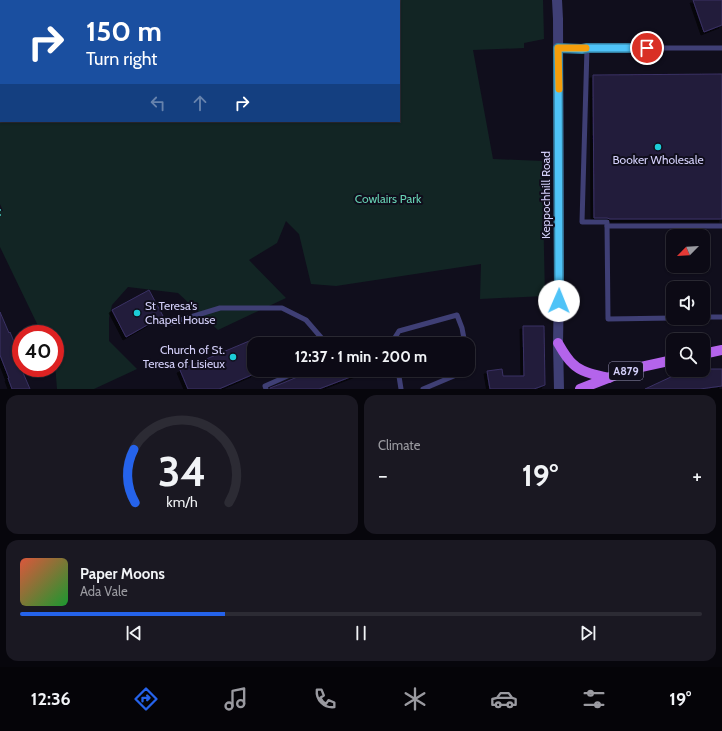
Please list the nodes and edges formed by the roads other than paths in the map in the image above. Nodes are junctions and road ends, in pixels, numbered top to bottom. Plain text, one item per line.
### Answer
1 (557, 0) edge
2 (558, 48) junction
3 (587, 48) junction
4 (722, 48) edge
5 (607, 226) junction
6 (722, 226) edge
7 (722, 316) edge
8 (710, 317) edge
9 (666, 318) edge
10 (172, 323) dead end
11 (321, 337) edge
12 (395, 337) edge
13 (463, 337) edge
14 (558, 343) junction
15 (722, 350) edge
16 (710, 353) edge
17 (666, 362) edge
18 (285, 377) edge
19 (399, 377) edge
20 (450, 377) edge
21 (610, 378) junction
22 (266, 389) edge
23 (401, 389) edge
24 (424, 389) edge
25 (559, 389) edge
26 (580, 389) edge

1 - 2 street, Keppochhill Road
2 - 3 lane
2 - 14 street, Keppochhill Road
3 - 4 lane
3 - 5 lane
5 - 6 lane
5 - 9 lane
7 - 8 lane
10 - 11 lane
12 - 13 lane
14 - 21 main road
14 - 25 street, Keppochhill Road
15 - 16 main road
17 - 21 main road, A879
18 - 22 lane
19 - 23 lane
20 - 24 lane
21 - 26 main road, A879

